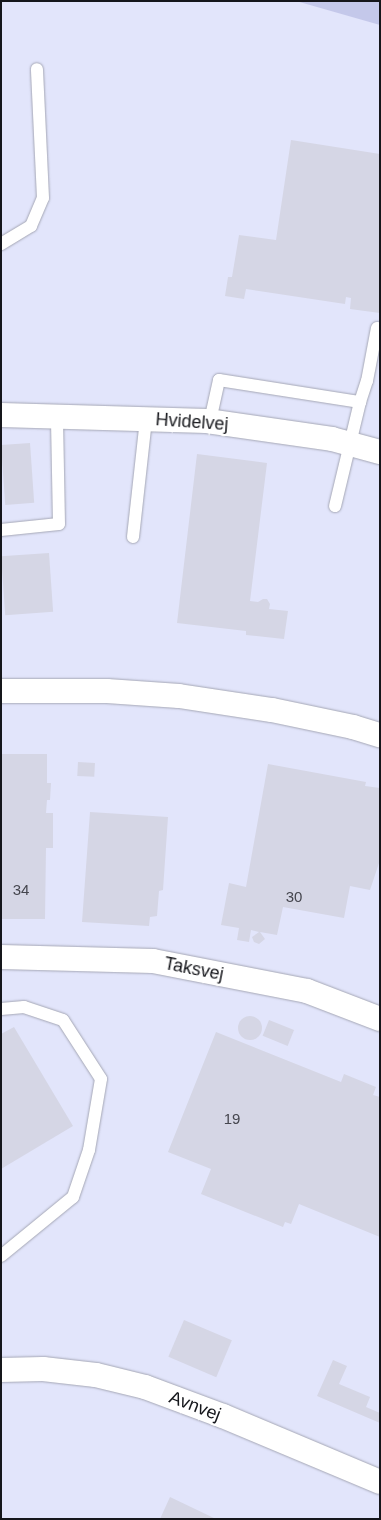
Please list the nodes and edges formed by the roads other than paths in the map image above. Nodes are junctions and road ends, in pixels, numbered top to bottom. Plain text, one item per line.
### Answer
1 (37, 69) dead end
2 (1, 244) edge
3 (377, 328) dead end
4 (360, 402) junction
5 (1, 415) edge
6 (57, 417) junction
7 (146, 419) junction
8 (210, 421) junction
9 (349, 444) junction
10 (380, 452) edge
11 (335, 506) dead end
12 (1, 530) edge
13 (133, 537) dead end
14 (1, 692) edge
15 (380, 735) edge
16 (1, 957) edge
17 (1, 1010) edge
18 (380, 1019) edge
19 (1, 1256) edge
20 (1, 1370) edge
21 (380, 1482) edge

1 - 2 lane
3 - 4 lane
4 - 8 lane
4 - 9 lane
5 - 6 street, Hvidelvej
6 - 7 street, Hvidelvej
6 - 12 lane
7 - 8 street, Hvidelvej
7 - 13 lane
8 - 9 street, Hvidelvej
9 - 10 street, Hvidelvej
9 - 11 lane
14 - 15 street
16 - 18 street, Taksvej
17 - 19 lane
20 - 21 street, Avnvej

